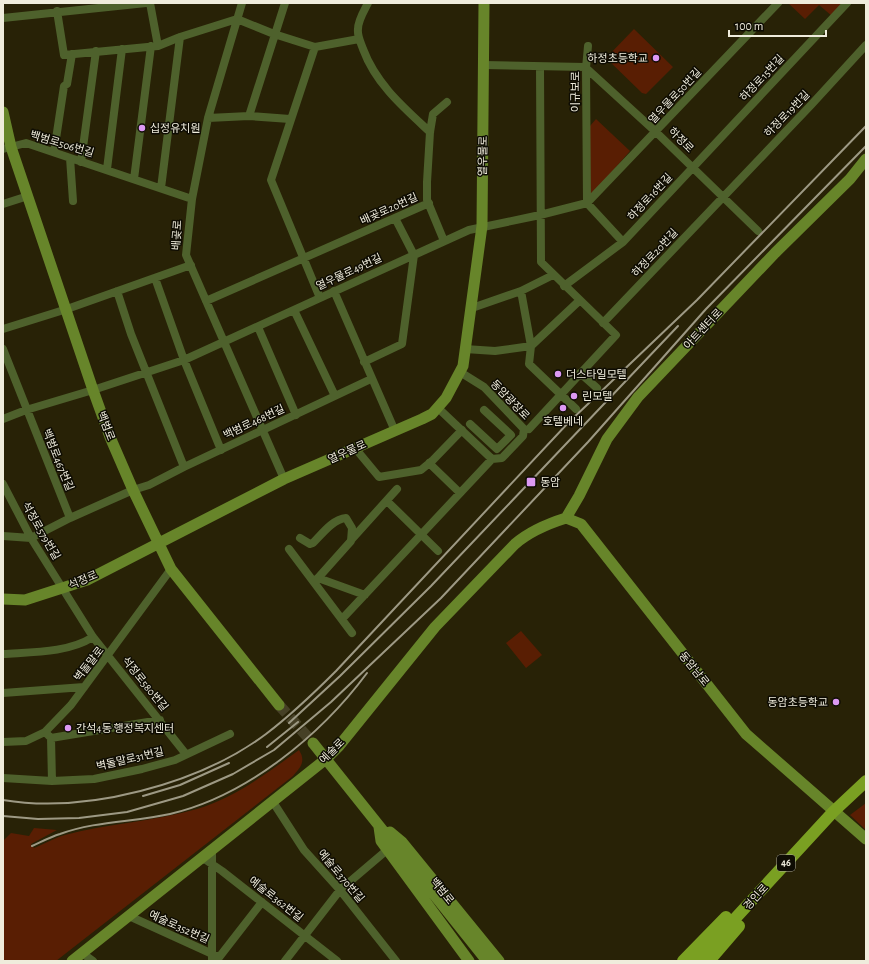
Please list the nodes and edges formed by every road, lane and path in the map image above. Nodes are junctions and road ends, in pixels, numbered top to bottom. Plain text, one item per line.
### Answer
1 (146, 3) edge
2 (150, 3) edge
3 (242, 3) edge
4 (285, 3) edge
5 (368, 3) edge
6 (484, 3) edge
7 (778, 3) edge
8 (847, 3) edge
9 (87, 6) edge
10 (57, 11) junction
11 (3, 18) edge
12 (237, 20) junction
13 (274, 34) junction
14 (180, 37) junction
15 (359, 39) junction
16 (866, 45) edge
17 (154, 46) junction
18 (588, 46) dead end
19 (315, 47) junction
20 (122, 49) junction
21 (96, 52) junction
22 (72, 54) junction
23 (484, 65) junction
24 (540, 67) junction
25 (586, 68) junction
26 (447, 102) dead end
27 (3, 112) edge
28 (249, 116) junction
29 (208, 118) junction
30 (290, 119) junction
31 (430, 132) junction
32 (656, 132) junction
33 (7, 148) edge
34 (54, 152) junction
35 (70, 158) junction
36 (866, 159) edge
37 (81, 162) junction
38 (693, 168) junction
39 (107, 169) junction
40 (134, 179) junction
41 (161, 188) junction
42 (28, 196) junction
43 (722, 197) junction
44 (192, 199) junction
45 (72, 201) dead end
46 (429, 203) junction
47 (587, 203) junction
48 (3, 204) edge
49 (540, 215) junction
50 (395, 218) junction
51 (482, 226) junction
52 (758, 231) dead end
53 (444, 241) junction
54 (623, 242) junction
55 (414, 255) junction
56 (303, 259) junction
57 (191, 265) junction
58 (553, 275) junction
59 (155, 278) junction
60 (564, 286) junction
61 (117, 291) junction
62 (334, 291) junction
63 (520, 291) junction
64 (320, 298) junction
65 (206, 301) junction
66 (579, 301) junction
67 (472, 308) junction
68 (67, 309) junction
69 (294, 310) junction
70 (603, 323) junction
71 (258, 327) junction
72 (3, 329) edge
73 (224, 343) junction
74 (531, 346) junction
75 (3, 349) edge
76 (465, 349) junction
77 (184, 360) junction
78 (364, 362) junction
79 (147, 372) junction
80 (460, 372) junction
81 (580, 373) junction
82 (371, 379) junction
83 (597, 388) dead end
84 (93, 390) junction
85 (561, 394) junction
86 (335, 396) junction
87 (438, 408) junction
88 (576, 409) dead end
89 (26, 410) junction
90 (484, 410) dead end
91 (296, 415) junction
92 (3, 419) edge
93 (518, 423) junction
94 (470, 424) dead end
95 (529, 429) dead end
96 (264, 430) junction
97 (462, 430) junction
98 (395, 431) junction
99 (509, 432) junction
100 (484, 436) junction
101 (470, 438) junction
102 (355, 448) junction
103 (221, 450) junction
104 (492, 458) junction
105 (429, 463) junction
106 (184, 467) junction
107 (284, 479) junction
108 (4, 487) edge
109 (397, 489) dead end
110 (133, 490) junction
111 (460, 493) junction
112 (387, 501) junction
113 (70, 518) junction
114 (566, 518) junction
115 (421, 535) junction
116 (3, 536) edge
117 (31, 538) junction
118 (300, 538) dead end
119 (351, 541) junction
120 (158, 542) junction
121 (289, 549) dead end
122 (438, 551) dead end
123 (171, 569) junction
124 (316, 580) junction
125 (62, 589) junction
126 (365, 594) junction
127 (3, 599) edge
128 (342, 619) junction
129 (352, 633) dead end
130 (93, 636) junction
131 (3, 654) edge
132 (108, 657) junction
133 (84, 687) junction
134 (3, 693) edge
135 (279, 705) tunnel mouth
136 (160, 720) junction
137 (230, 734) dead end
138 (48, 735) junction
139 (3, 742) edge
140 (313, 743) tunnel mouth
141 (185, 753) junction
142 (326, 759) junction
143 (3, 778) edge
144 (52, 781) junction
145 (866, 781) edge
146 (273, 802) junction
147 (833, 812) junction
148 (379, 826) junction
149 (866, 839) edge
150 (212, 850) junction
151 (387, 850) junction
152 (200, 859) junction
153 (213, 867) junction
154 (340, 890) junction
155 (262, 902) junction
156 (739, 915) junction
157 (129, 916) junction
158 (304, 935) junction
159 (82, 953) junction
160 (215, 958) edge
161 (72, 961) edge
162 (93, 961) edge
163 (285, 961) edge
164 (337, 961) edge
165 (394, 961) edge
166 (469, 961) edge
167 (487, 961) edge
168 (499, 961) edge
169 (683, 961) edge
170 (696, 961) edge
171 (709, 961) edge

1 - 9 street
2 - 17 street
3 - 12 street, 배곶로
4 - 13 street
5 - 15 street
6 - 23 main road, 열우물로
7 - 32 street, 열우물로50번길
8 - 38 street, 하정로15번길
9 - 10 street
10 - 11 street
10 - 22 street
12 - 13 street
12 - 14 street
12 - 29 street, 배곶로
13 - 19 street
13 - 28 street
14 - 17 street
14 - 41 street
15 - 19 street
15 - 31 street
16 - 43 street, 하정로19번길
17 - 20 street
17 - 40 street
18 - 25 street, 이규보로
19 - 30 street
20 - 21 street
20 - 39 street, 백범로506번길
21 - 22 street
21 - 37 street
22 - 34 street
23 - 24 street, 이규보로
23 - 51 main road, 열우물로
24 - 25 street, 이규보로
24 - 49 street
25 - 32 street, 하정로
25 - 47 street, 이규보로
26 - 31 street, 배곶로20번길
27 - 33 main road, 백범로
28 - 29 street
28 - 30 street
29 - 44 street, 배곶로
30 - 56 street
31 - 46 street, 배곶로20번길
32 - 38 street, 하정로
32 - 47 street, 열우물로50번길
33 - 34 street, 백범로506번길
33 - 42 main road, 백범로
34 - 35 street, 백범로506번길
35 - 37 street, 백범로506번길
35 - 45 street
36 - 114 main road, 아트센터로
37 - 39 street, 백범로506번길
38 - 43 street, 하정로
38 - 54 street, 하정로16번길
39 - 40 street, 백범로506번길
40 - 41 street, 백범로506번길
41 - 44 street, 백범로506번길
42 - 48 street
42 - 68 main road, 백범로
43 - 52 street, 하정로
43 - 70 street, 하정로20번길
44 - 57 street, 배곶로
46 - 50 street, 배곶로20번길
46 - 53 street
47 - 49 street
47 - 54 street
49 - 51 street
49 - 58 street
50 - 55 street
50 - 56 street, 배곶로20번길
51 - 53 street, 열우물로49번길
51 - 67 main road, 열우물로
53 - 55 street, 열우물로49번길
54 - 60 street, 하정로16번길
55 - 62 street, 열우물로49번길
55 - 78 street
56 - 64 street
56 - 65 street, 배곶로20번길
57 - 59 street
57 - 65 street, 배곶로
58 - 60 street
58 - 63 street
59 - 61 street
59 - 77 street, 백범로468번길
60 - 66 street
61 - 68 street
61 - 79 street
62 - 64 street, 열우물로49번길
62 - 78 street
63 - 67 street
63 - 74 street
64 - 69 street, 열우물로49번길
65 - 73 street, 배곶로
66 - 70 street
66 - 74 street
67 - 76 main road, 열우물로
68 - 72 street
68 - 84 main road, 백범로
69 - 71 street, 열우물로49번길
69 - 86 street
70 - 81 street
71 - 73 street, 열우물로49번길
71 - 91 street, 백범로468번길
73 - 77 street, 열우물로49번길
73 - 96 street, 배곶로
74 - 76 street
74 - 85 street
75 - 89 street, 백범로467번길
76 - 80 main road, 열우물로
77 - 79 street, 열우물로49번길
77 - 103 street, 백범로468번길
78 - 82 street
79 - 84 street, 열우물로49번길
79 - 106 street
80 - 87 main road, 열우물로
80 - 93 street, 동암광장로
81 - 83 street
81 - 85 street
82 - 86 street, 백범로468번길
82 - 98 street
84 - 89 street, 열우물로49번길
84 - 110 main road, 백범로
85 - 88 street
85 - 95 street
86 - 91 street, 백범로468번길
87 - 97 street
87 - 98 main road, 열우물로
89 - 92 street, 열우물로49번길
89 - 113 street, 백범로467번길
90 - 99 street
91 - 96 street, 백범로468번길
93 - 99 street
93 - 104 street, 동암광장로
94 - 100 street
96 - 103 street, 백범로468번길
96 - 107 street, 배곶로
97 - 101 street
97 - 105 street
98 - 102 main road, 열우물로
99 - 100 street
100 - 101 street
101 - 104 street
102 - 105 street
102 - 107 main road, 열우물로
103 - 106 street, 백범로468번길
104 - 111 street
105 - 111 street
106 - 110 street, 백범로468번길
107 - 120 main road, 열우물로
108 - 117 street, 석정로579번길
109 - 112 street
110 - 113 street
110 - 120 main road, 백범로
111 - 115 street
112 - 115 street
112 - 119 street
113 - 117 street
114 - 142 main road, 예술로
114 - 147 main road, 동암남로
115 - 122 street
115 - 126 street
116 - 117 street
117 - 125 street, 석정로579번길
118 - 119 street
119 - 124 street
120 - 123 main road, 백범로
120 - 125 main road, 석정로
121 - 124 street
123 - 132 street, 벽돌말로
123 - 135 main road, 백범로
124 - 126 street
124 - 128 street
125 - 127 main road, 석정로
125 - 130 street, 석정로580번길
126 - 128 street
128 - 129 street
130 - 131 street
130 - 132 street, 석정로580번길
132 - 133 street, 벽돌말로
132 - 136 street, 석정로580번길
133 - 134 street
133 - 138 street, 벽돌말로
136 - 138 street
136 - 141 street, 석정로580번길
137 - 141 street, 벽돌말로31번길
138 - 139 street, 벽돌말로
138 - 144 street
140 - 142 main road, 백범로
141 - 144 street, 벽돌말로31번길
142 - 146 main road, 예술로
142 - 148 main road, 백범로
143 - 144 street, 벽돌말로31번길
145 - 147 main road, 경인로 / 46
146 - 150 main road, 예술로
146 - 154 street, 예술로370번길
147 - 149 main road, 동암남로
147 - 156 main road, 경인로 / 46
148 - 151 main road, 백범로
148 - 167 main road, 백범로
148 - 168 main road, 백범로
150 - 152 main road, 예술로
150 - 153 street
151 - 154 street
151 - 166 main road, 백범로
152 - 153 street, 예술로362번길
152 - 157 main road, 예술로
153 - 155 street, 예술로362번길
153 - 160 street
154 - 158 street
154 - 165 street, 예술로370번길
155 - 158 street, 예술로362번길
155 - 160 street
156 - 169 main road
156 - 170 main road, 경인로 / 46
156 - 171 main road
157 - 159 main road, 예술로
157 - 160 street, 예술로352번길
158 - 163 street
158 - 164 street, 예술로362번길
159 - 161 main road, 예술로
159 - 162 street

